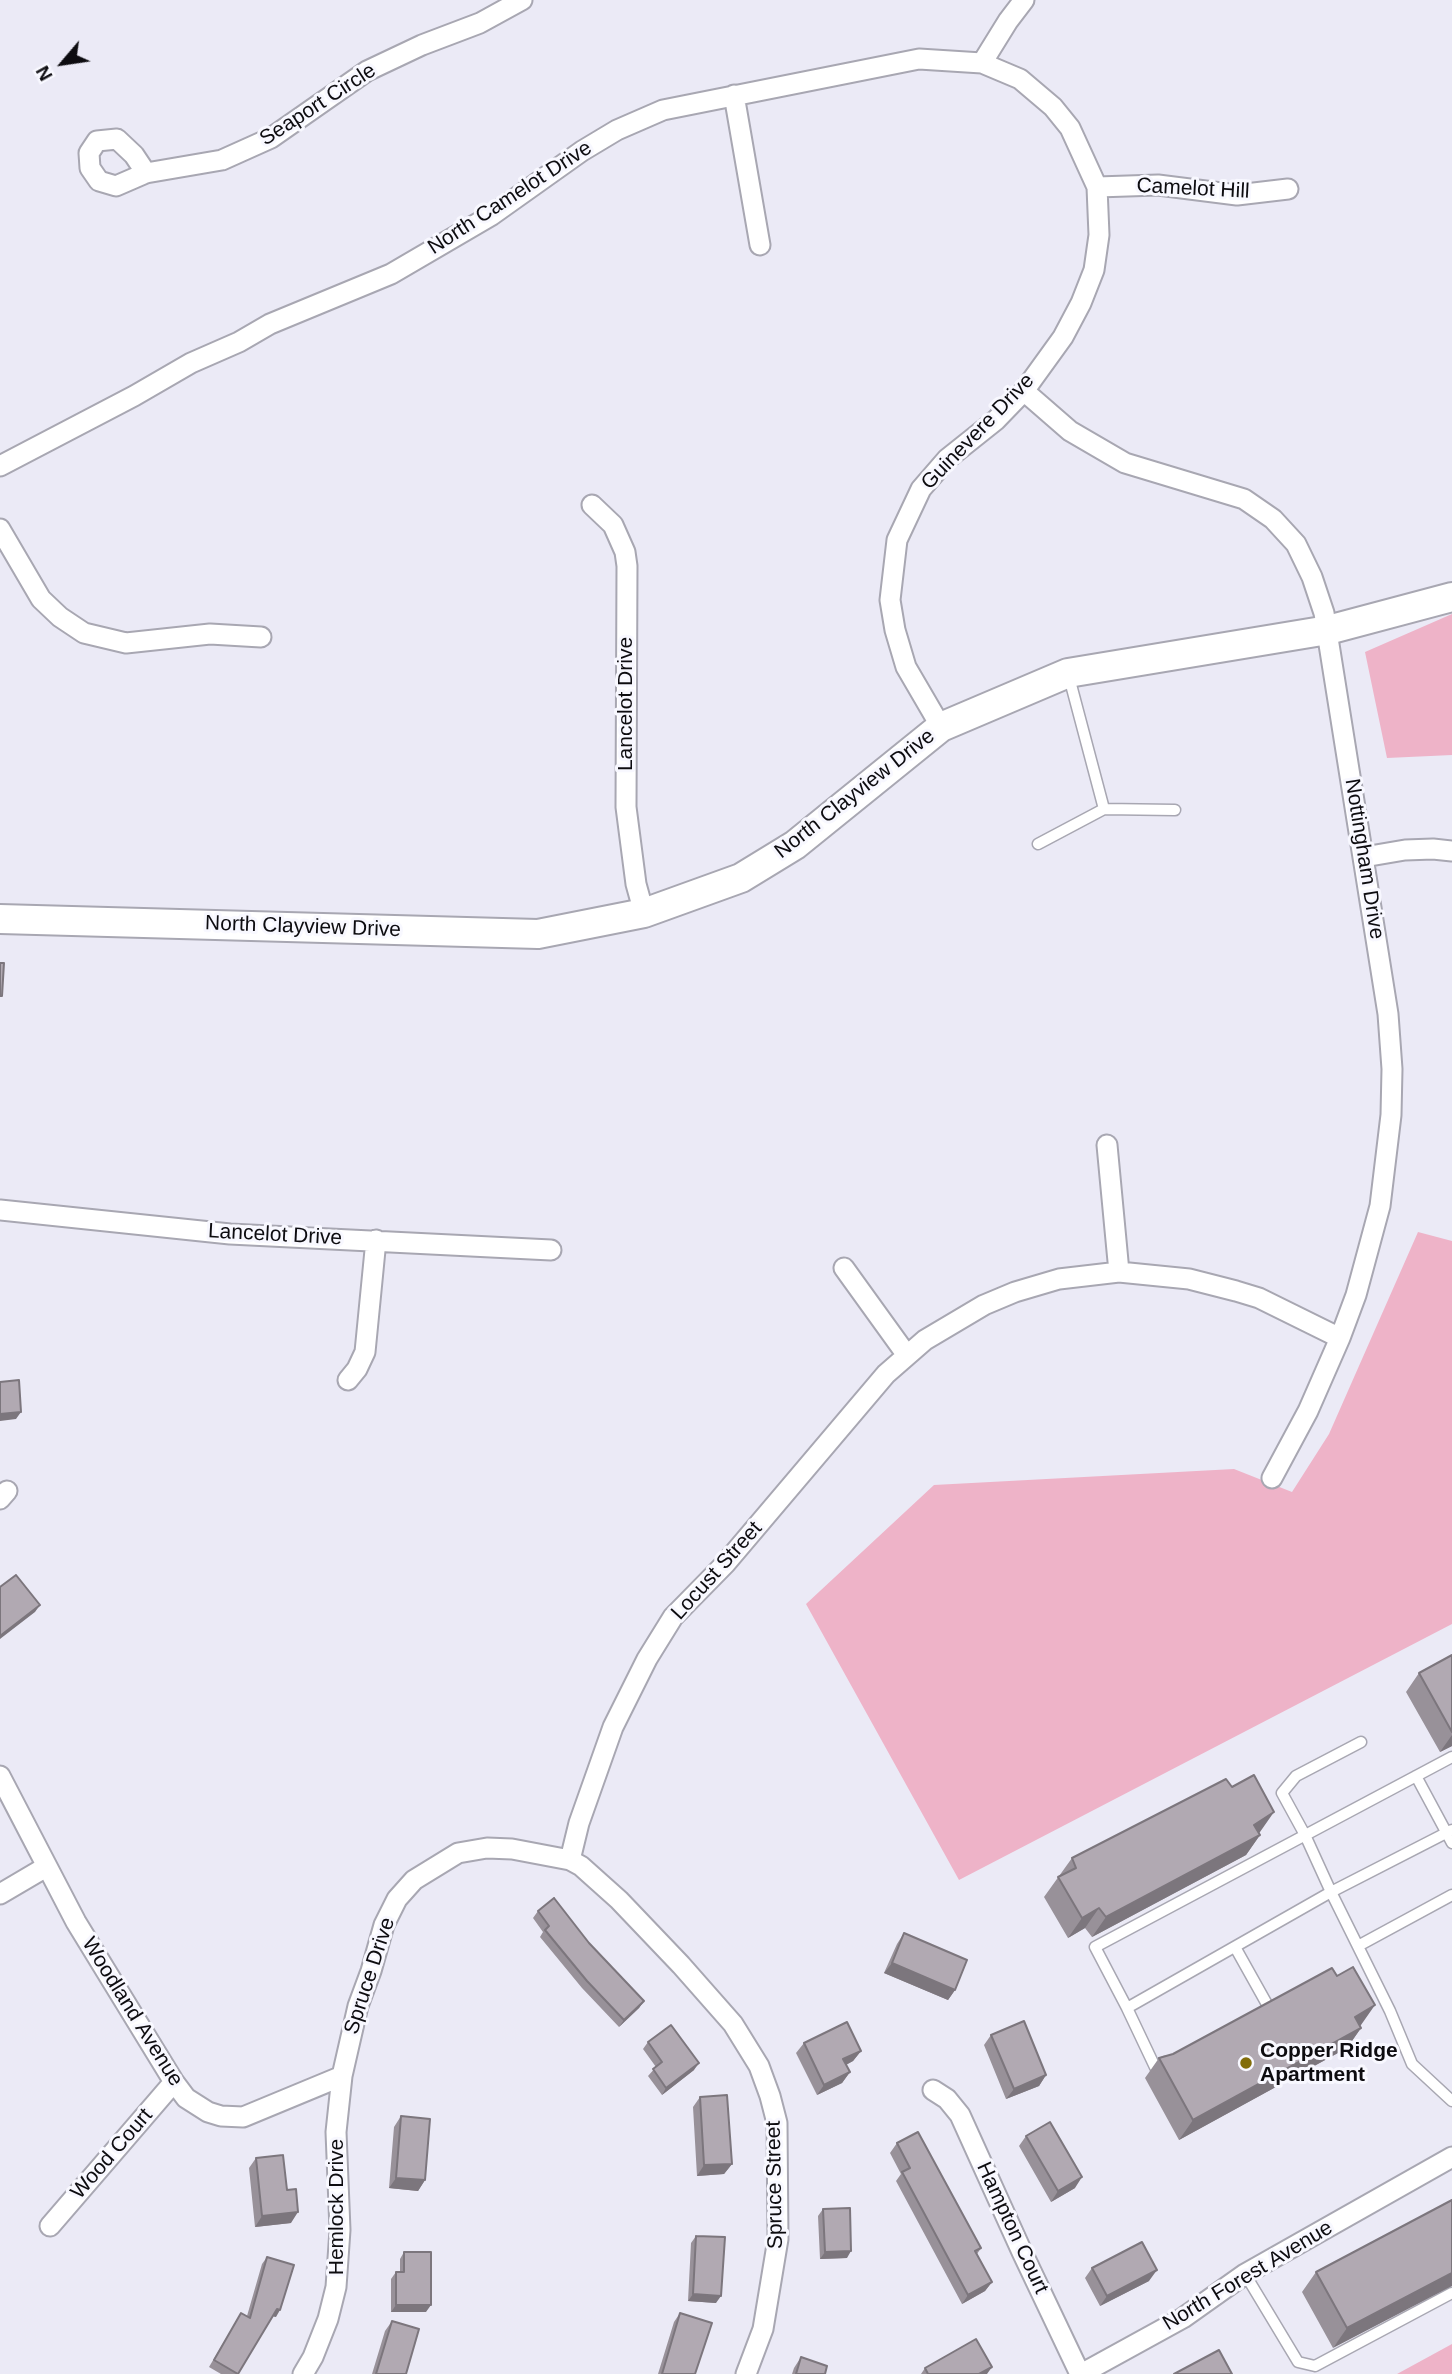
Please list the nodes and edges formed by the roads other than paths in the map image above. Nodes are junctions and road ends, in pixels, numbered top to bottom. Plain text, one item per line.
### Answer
1 (522, 0) edge
2 (1024, 0) edge
3 (982, 63) junction
4 (734, 95) junction
5 (146, 173) dead end
6 (1097, 187) junction
7 (1288, 189) dead end
8 (760, 245) dead end
9 (1024, 391) junction
10 (0, 466) edge
11 (592, 505) dead end
12 (0, 529) edge
13 (1452, 597) edge
14 (1328, 630) junction
15 (261, 638) dead end
16 (1068, 673) junction
17 (941, 727) junction
18 (1104, 809) junction
19 (1175, 810) dead end
20 (1038, 844) dead end
21 (1452, 851) edge
22 (1364, 857) junction
23 (644, 913) junction
24 (0, 919) edge
25 (1107, 1144) dead end
26 (0, 1210) edge
27 (376, 1240) junction
28 (551, 1250) dead end
29 (844, 1268) dead end
30 (1119, 1272) junction
31 (1340, 1338) junction
32 (906, 1354) junction
33 (348, 1380) dead end
34 (1272, 1478) dead end
35 (1361, 1742) dead end
36 (1452, 1757) edge
37 (0, 1776) edge
38 (1416, 1776) junction
39 (1449, 1831) edge
40 (1305, 1835) junction
41 (1452, 1843) edge
42 (570, 1860) junction
43 (46, 1867) junction
44 (1331, 1892) junction
45 (0, 1894) edge
46 (1452, 1895) edge
47 (1358, 1946) junction
48 (1235, 1947) junction
49 (1279, 2000) edge
50 (1268, 2006) junction
51 (1127, 2008) junction
52 (1257, 2012) edge
53 (1178, 2055) edge
54 (342, 2076) junction
55 (174, 2082) junction
56 (933, 2090) dead end
57 (1452, 2101) edge
58 (1452, 2157) edge
59 (50, 2226) dead end
60 (1245, 2274) junction
61 (1452, 2293) edge
62 (303, 2374) edge
63 (746, 2374) edge
64 (1081, 2374) edge

1 - 5 street, Seaport Circle
2 - 3 street
3 - 4 street, North Camelot Drive
3 - 6 street, Guinevere Drive
4 - 8 street
4 - 10 street, North Camelot Drive
6 - 7 street, Camelot Hill
6 - 9 street, Guinevere Drive
9 - 14 street, Nottingham Drive
9 - 17 street, Guinevere Drive
11 - 23 street, Lancelot Drive
12 - 15 street
13 - 14 street, North Clayview Drive
14 - 16 street, North Clayview Drive
14 - 22 street, Nottingham Drive
16 - 17 street, North Clayview Drive
16 - 18 lane
17 - 23 street, North Clayview Drive
18 - 19 lane
18 - 20 lane
21 - 22 street
22 - 31 street, Nottingham Drive
23 - 24 street, North Clayview Drive
25 - 30 street
26 - 27 street, Lancelot Drive
27 - 28 street, Lancelot Drive
27 - 33 street
29 - 32 street
30 - 31 street, Locust Street
30 - 32 street, Locust Street
31 - 34 street, Nottingham Drive
32 - 42 street, Locust Street
35 - 40 lane
36 - 38 lane
37 - 43 street, Woodland Avenue
38 - 39 lane
38 - 40 lane
39 - 41 lane
39 - 44 lane
40 - 44 lane
40 - 51 lane
42 - 54 street, Spruce Drive
42 - 63 street, Spruce Street
43 - 45 street
43 - 55 street, Woodland Avenue
44 - 47 lane
44 - 48 lane
46 - 47 lane
47 - 57 lane
48 - 50 lane
48 - 51 lane
49 - 50 lane
50 - 52 lane
51 - 53 lane
54 - 55 street, Woodland Avenue
54 - 62 street, Hemlock Drive
55 - 59 street, Wood Court
56 - 64 street, Hampton Court
58 - 60 street, North Forest Avenue
60 - 61 lane
60 - 64 street, North Forest Avenue

